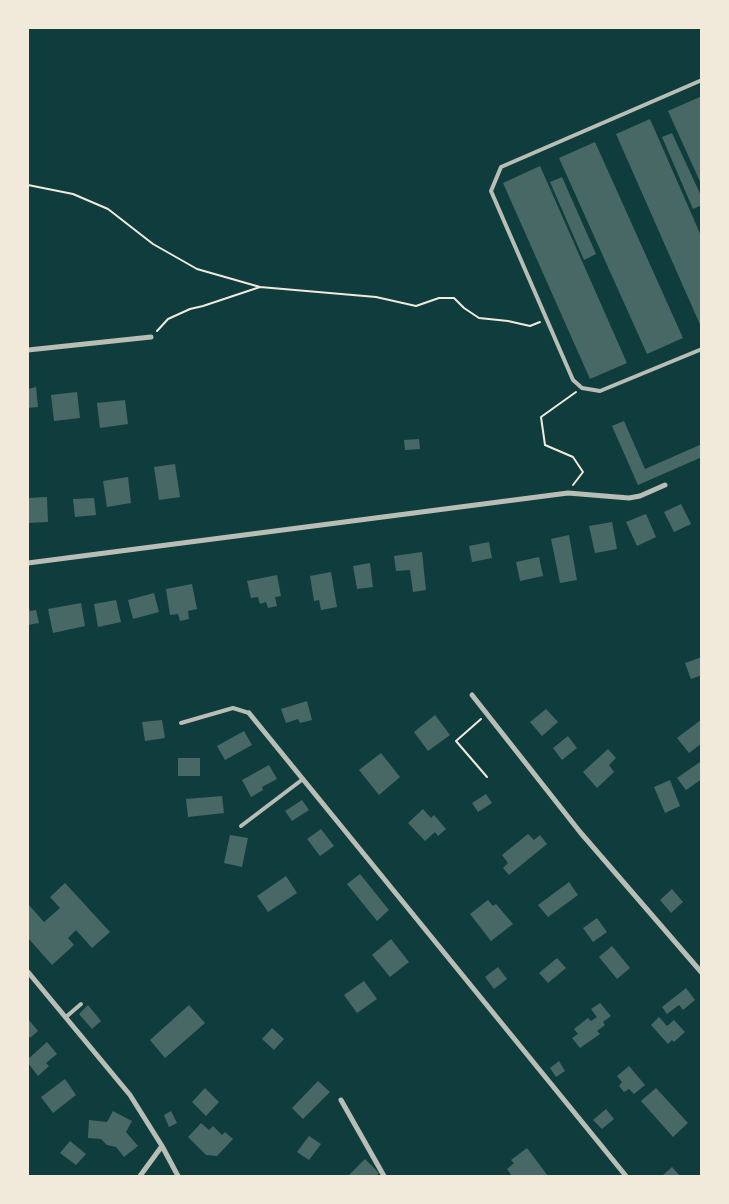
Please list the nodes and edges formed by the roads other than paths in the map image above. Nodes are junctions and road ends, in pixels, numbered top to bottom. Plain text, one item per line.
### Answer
1 (702, 80) edge
2 (151, 337) road end
3 (702, 349) edge
4 (28, 350) edge
5 (665, 485) dead end
6 (28, 562) edge
7 (472, 696) dead end
8 (249, 713) joint
9 (181, 723) dead end
10 (302, 779) junction
11 (241, 826) dead end
12 (28, 972) edge
13 (702, 972) edge
14 (82, 1004) dead end
15 (66, 1017) junction
16 (340, 1100) dead end
17 (162, 1146) junction
18 (140, 1176) edge
19 (178, 1176) edge
20 (384, 1176) edge
21 (626, 1176) edge

1 - 3 lane
2 - 4 street
5 - 6 street
7 - 13 street
8 - 9 lane
8 - 10 street
10 - 11 lane
10 - 21 street
12 - 15 street
14 - 15 lane
15 - 17 street
16 - 20 street
17 - 18 street
17 - 19 street

